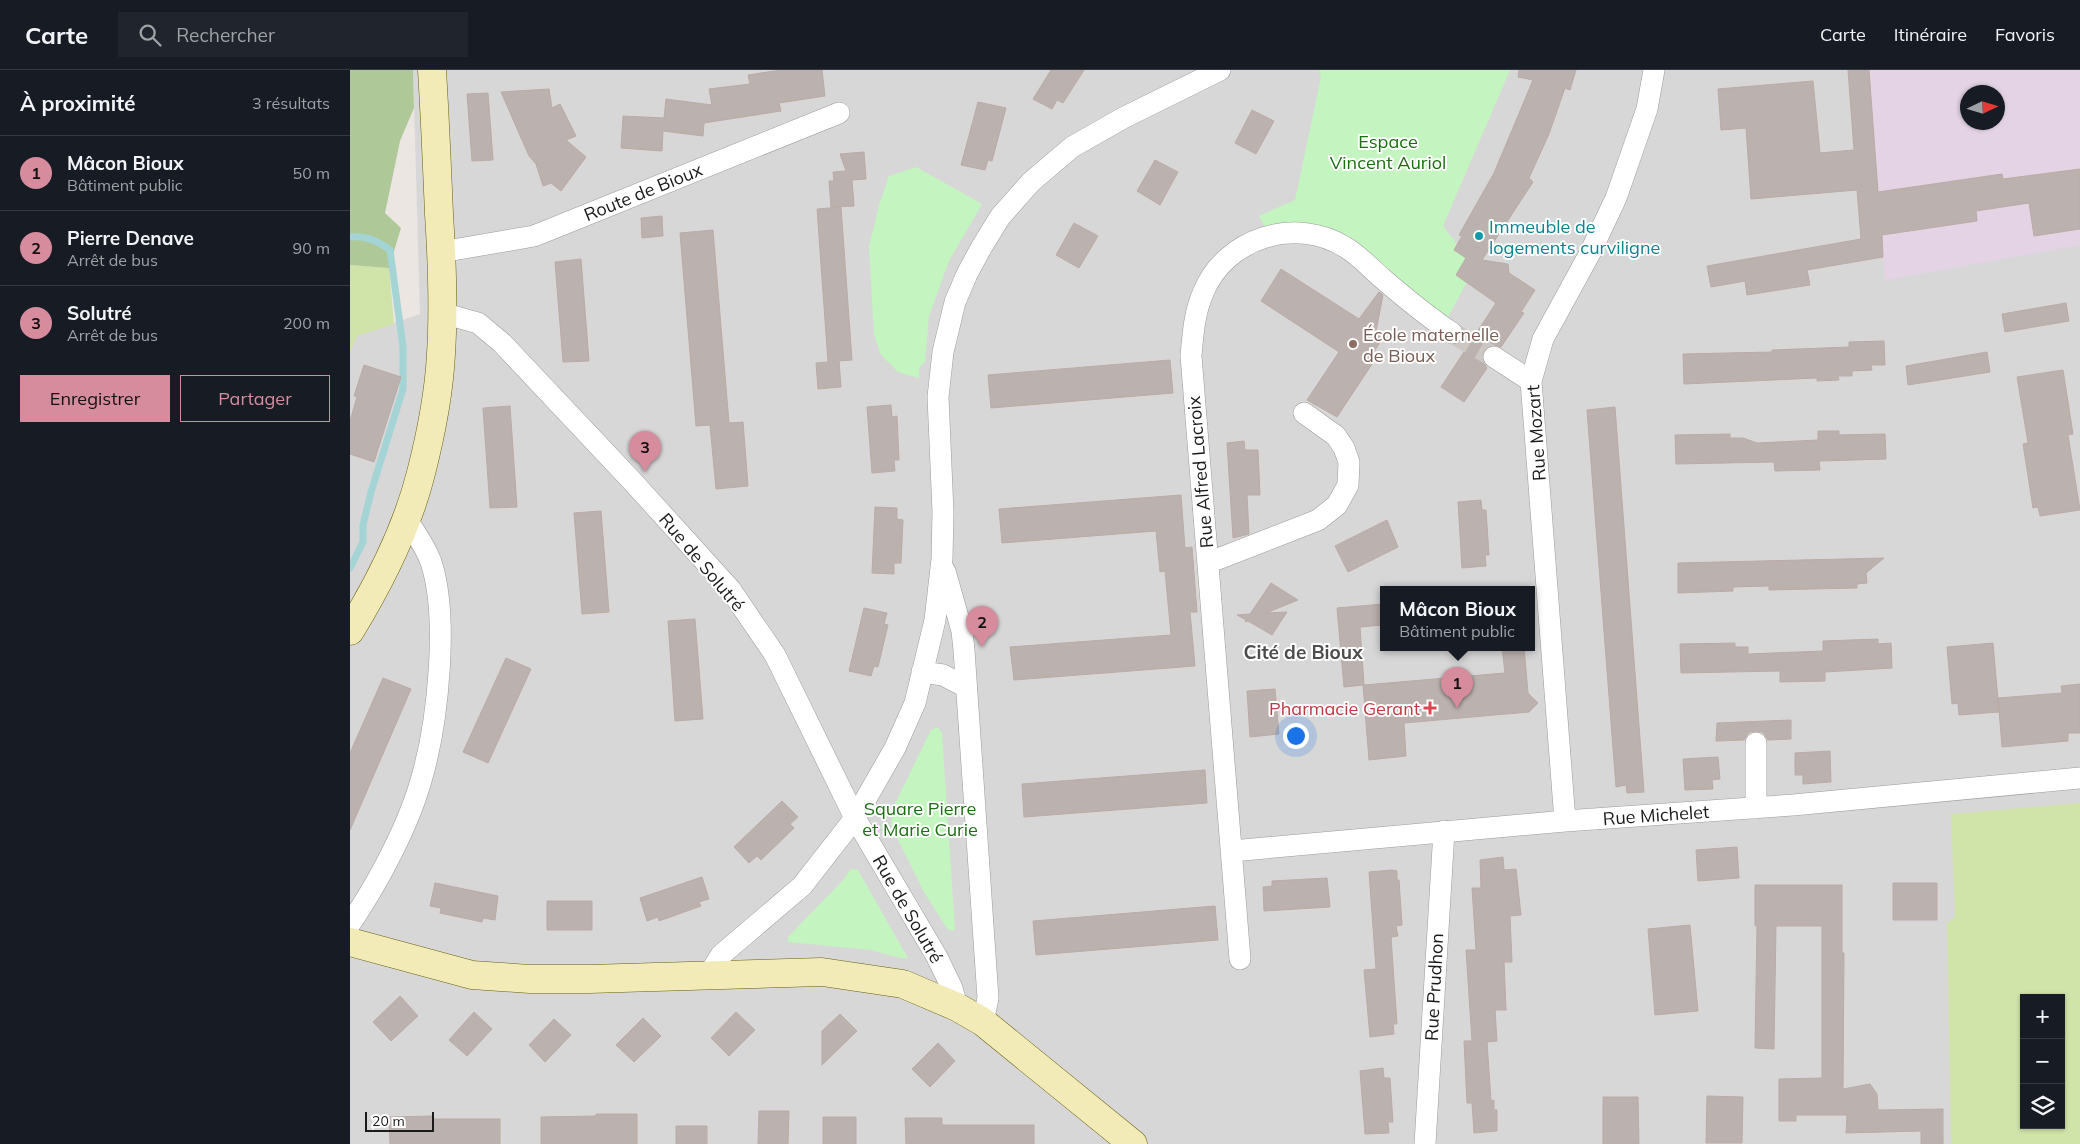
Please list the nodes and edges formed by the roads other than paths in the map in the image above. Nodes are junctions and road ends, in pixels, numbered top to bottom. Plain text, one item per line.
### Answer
1 (432, 70) edge
2 (1220, 70) edge
3 (1654, 70) edge
4 (839, 113) dead end
5 (441, 252) junction
6 (442, 313) junction
7 (1452, 332) tunnel mouth
8 (1494, 358) tunnel mouth
9 (1531, 381) junction
10 (1304, 413) dead end
11 (406, 519) junction
12 (942, 559) junction
13 (1208, 562) junction
14 (350, 631) edge
15 (922, 672) junction
16 (966, 687) junction
17 (1756, 743) dead end
18 (2080, 778) edge
19 (1756, 808) junction
20 (855, 818) junction
21 (1565, 821) junction
22 (1444, 831) junction
23 (1232, 851) junction
24 (350, 924) edge
25 (350, 942) edge
26 (1240, 959) dead end
27 (709, 974) junction
28 (957, 1007) junction
29 (983, 1022) junction
30 (1133, 1144) edge
31 (1425, 1144) edge

1 - 5 main road
2 - 12 street
3 - 9 street, Rue Mozart
4 - 5 street, Route de Bioux
5 - 6 main road
6 - 11 main road
6 - 20 street, Rue de Solutré
7 - 13 street, Rue Alfred Lacroix
8 - 9 street
9 - 21 street, Rue Mozart
10 - 13 street
11 - 14 main road
11 - 24 street
12 - 15 street
12 - 16 street
13 - 23 street, Rue Alfred Lacroix
15 - 16 street
15 - 20 street
16 - 29 street
17 - 19 street
18 - 19 street, Rue Michelet
19 - 21 street, Rue Michelet
20 - 27 street
20 - 28 street, Rue de Solutré
21 - 22 street, Rue Michelet
22 - 23 street, Rue Michelet
22 - 31 street, Rue Prudhon
23 - 26 street, Rue Alfred Lacroix
25 - 27 main road
27 - 28 main road
28 - 29 main road
29 - 30 main road

